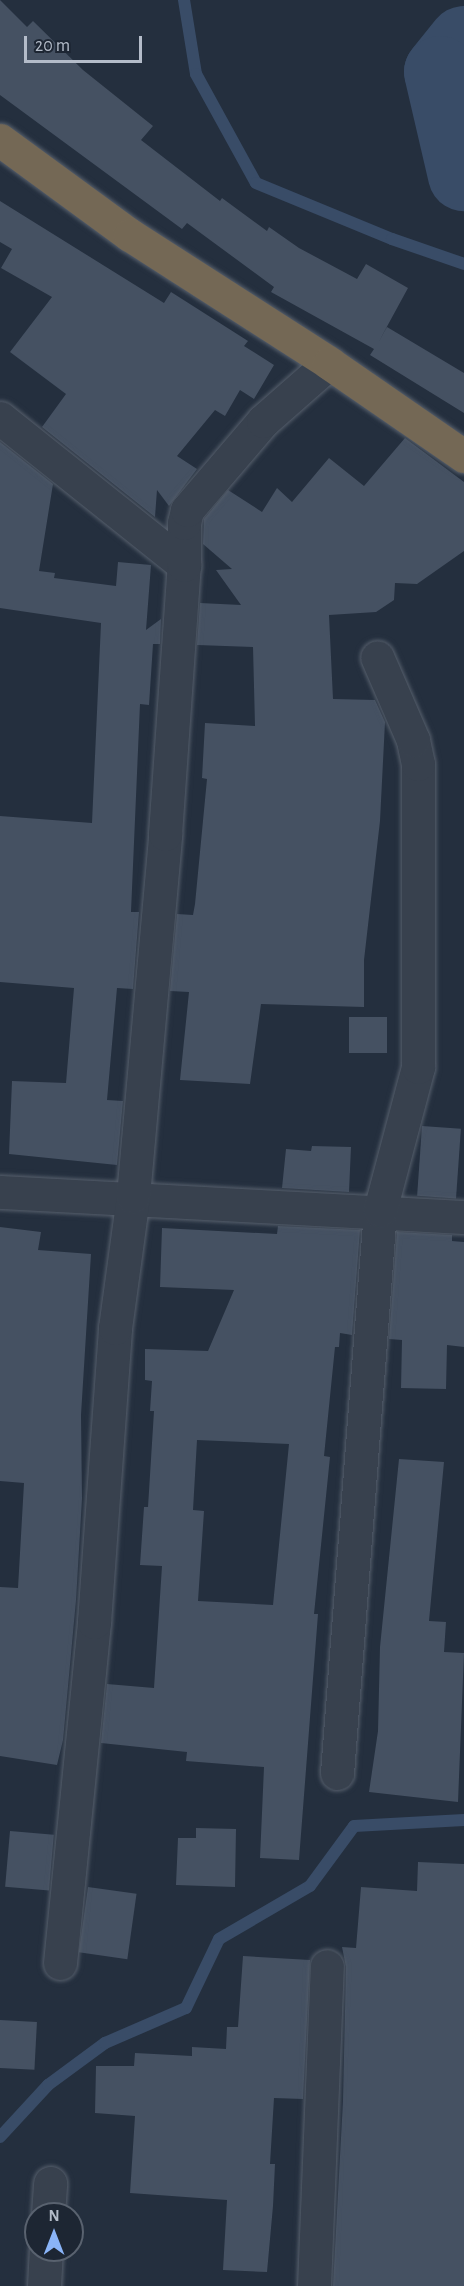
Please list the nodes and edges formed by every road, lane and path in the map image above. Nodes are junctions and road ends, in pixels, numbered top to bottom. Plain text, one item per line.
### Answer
1 (3, 151) edge
2 (329, 363) junction
3 (0, 418) edge
4 (464, 456) edge
5 (184, 565) junction
6 (377, 657) dead end
7 (0, 1192) edge
8 (133, 1197) junction
9 (380, 1210) junction
10 (464, 1217) edge
11 (337, 1773) dead end
12 (60, 1963) dead end
13 (327, 1965) dead end
14 (45, 2262) edge
15 (44, 2286) edge
16 (314, 2286) edge

1 - 2 highway
2 - 4 highway
2 - 5 street
3 - 5 street
5 - 8 street
6 - 9 street
7 - 8 street
8 - 9 street
8 - 12 street
9 - 10 street
9 - 11 street
13 - 16 street
14 - 15 street

